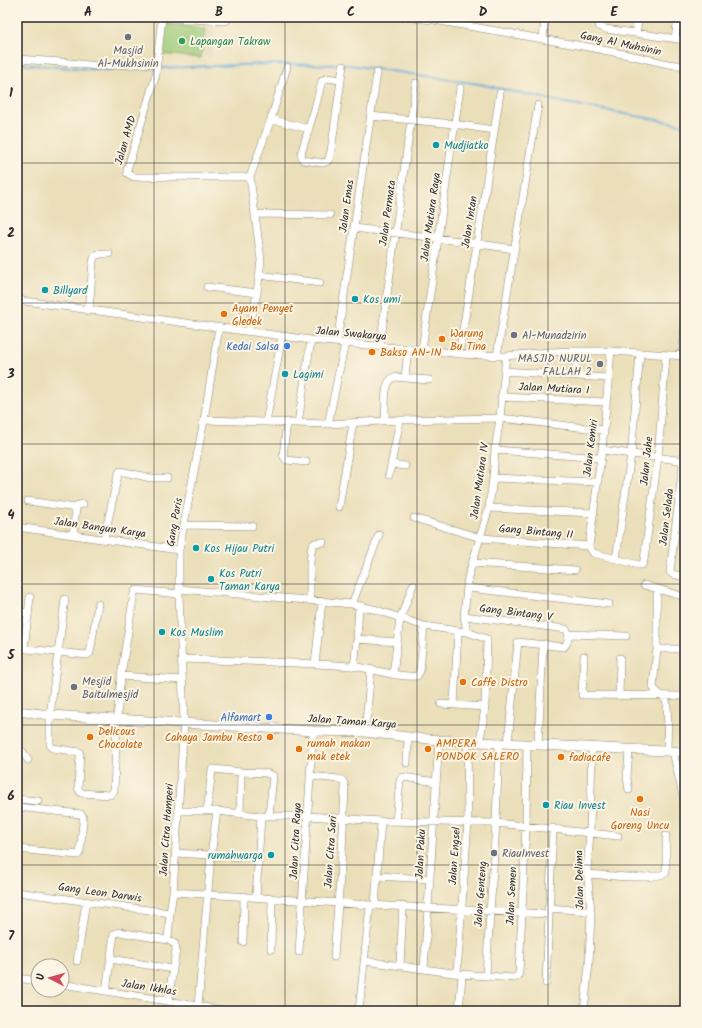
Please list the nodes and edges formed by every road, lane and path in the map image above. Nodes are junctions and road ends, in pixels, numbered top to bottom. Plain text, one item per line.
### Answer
1 (158, 17) edge
2 (162, 17) edge
3 (229, 17) edge
4 (401, 17) edge
5 (545, 17) edge
6 (600, 17) edge
7 (639, 17) edge
8 (678, 17) edge
9 (434, 18) edge
10 (636, 33) junction
11 (543, 39) junction
12 (675, 39) junction
13 (685, 40) edge
14 (17, 59) edge
15 (157, 63) junction
16 (343, 66) dead end
17 (685, 66) edge
18 (287, 68) dead end
19 (376, 73) dead end
20 (340, 80) junction
21 (416, 83) dead end
22 (460, 88) dead end
23 (500, 93) dead end
24 (538, 105) dead end
25 (370, 116) junction
26 (271, 119) junction
27 (411, 121) junction
28 (454, 124) junction
29 (309, 129) junction
30 (494, 130) junction
31 (250, 177) junction
32 (254, 214) junction
33 (330, 215) dead end
34 (354, 228) junction
35 (396, 233) junction
36 (438, 238) junction
37 (477, 244) junction
38 (514, 249) junction
39 (109, 254) dead end
40 (259, 275) junction
41 (320, 284) dead end
42 (207, 287) dead end
43 (257, 293) junction
44 (17, 300) edge
45 (89, 311) junction
46 (219, 327) junction
47 (685, 328) edge
48 (249, 331) junction
49 (282, 336) junction
50 (311, 340) junction
51 (341, 343) junction
52 (380, 346) junction
53 (408, 349) junction
54 (422, 349) junction
55 (576, 351) junction
56 (611, 351) junction
57 (459, 354) junction
58 (640, 354) junction
59 (666, 355) junction
60 (497, 356) junction
61 (506, 356) junction
62 (684, 356) edge
63 (504, 370) junction
64 (576, 376) junction
65 (405, 378) junction
66 (608, 378) junction
67 (429, 380) dead end
68 (501, 397) junction
69 (606, 402) junction
70 (500, 418) junction
71 (204, 420) junction
72 (400, 420) junction
73 (385, 421) junction
74 (266, 422) junction
75 (287, 422) junction
76 (298, 423) junction
77 (353, 423) junction
78 (328, 424) junction
79 (603, 430) junction
80 (685, 448) edge
81 (495, 450) junction
82 (602, 450) junction
83 (631, 454) junction
84 (601, 458) junction
85 (658, 458) junction
86 (684, 461) edge
87 (306, 462) dead end
88 (391, 464) junction
89 (404, 466) dead end
90 (389, 475) dead end
91 (166, 478) dead end
92 (493, 478) junction
93 (597, 482) junction
94 (28, 501) dead end
95 (339, 507) dead end
96 (489, 508) junction
97 (593, 513) junction
98 (414, 518) dead end
99 (184, 525) junction
100 (252, 526) dead end
101 (17, 527) edge
102 (73, 535) junction
103 (380, 535) dead end
104 (481, 538) junction
105 (104, 539) junction
106 (323, 542) dead end
107 (589, 546) junction
108 (179, 550) junction
109 (616, 559) junction
110 (472, 563) junction
111 (575, 570) dead end
112 (685, 577) edge
113 (412, 585) dead end
114 (644, 585) dead end
115 (468, 588) junction
116 (657, 589) junction
117 (179, 591) junction
118 (30, 597) dead end
119 (685, 597) edge
120 (65, 599) dead end
121 (310, 600) junction
122 (322, 602) junction
123 (98, 604) dead end
124 (609, 604) dead end
125 (355, 605) junction
126 (17, 612) edge
127 (28, 613) junction
128 (464, 616) junction
129 (400, 619) junction
130 (424, 626) junction
131 (458, 631) junction
132 (567, 631) junction
133 (467, 632) junction
134 (626, 636) dead end
135 (357, 639) junction
136 (397, 642) junction
137 (545, 644) junction
138 (21, 649) edge
139 (657, 649) junction
140 (685, 649) edge
141 (584, 656) dead end
142 (58, 657) junction
143 (620, 658) dead end
144 (182, 659) junction
145 (315, 664) junction
146 (354, 667) junction
147 (371, 670) junction
148 (393, 675) junction
149 (121, 676) junction
150 (182, 680) junction
151 (619, 696) junction
152 (663, 696) junction
153 (685, 696) edge
154 (441, 704) dead end
155 (454, 706) junction
156 (485, 707) junction
157 (18, 711) edge
158 (50, 715) junction
159 (117, 718) junction
160 (184, 722) junction
161 (313, 731) junction
162 (365, 732) junction
163 (408, 738) junction
164 (17, 740) edge
165 (439, 740) junction
166 (467, 740) junction
167 (480, 741) junction
168 (504, 743) junction
169 (527, 744) junction
170 (538, 744) junction
171 (17, 747) edge
172 (592, 748) junction
173 (629, 750) junction
174 (670, 751) junction
175 (685, 752) edge
176 (28, 760) dead end
177 (406, 763) dead end
178 (241, 772) junction
179 (310, 776) junction
180 (436, 782) junction
181 (629, 790) dead end
182 (17, 799) edge
183 (38, 801) dead end
184 (685, 805) edge
185 (17, 807) edge
186 (179, 810) junction
187 (207, 811) junction
188 (217, 812) junction
189 (240, 814) junction
190 (261, 816) junction
191 (270, 816) junction
192 (308, 816) junction
193 (344, 818) junction
194 (381, 821) junction
195 (396, 821) junction
196 (433, 822) junction
197 (468, 822) junction
198 (496, 823) junction
199 (526, 826) junction
200 (552, 828) junction
201 (590, 833) junction
202 (618, 836) dead end
203 (666, 836) dead end
204 (17, 849) edge
205 (176, 853) junction
206 (211, 856) junction
207 (258, 858) junction
208 (587, 874) junction
209 (377, 876) junction
210 (430, 879) junction
211 (17, 892) edge
212 (173, 892) junction
213 (209, 894) junction
214 (244, 896) junction
215 (256, 897) junction
216 (272, 898) junction
217 (303, 899) junction
218 (86, 901) junction
219 (338, 902) junction
220 (373, 905) junction
221 (403, 906) junction
222 (428, 908) junction
223 (462, 910) junction
224 (591, 910) junction
225 (490, 911) junction
226 (548, 911) junction
227 (170, 913) junction
228 (521, 913) junction
229 (168, 940) junction
230 (243, 942) dead end
231 (270, 949) dead end
232 (299, 952) dead end
233 (334, 958) dead end
234 (110, 959) junction
235 (77, 961) dead end
236 (365, 961) junction
237 (400, 966) junction
238 (424, 969) junction
239 (173, 970) junction
240 (459, 974) junction
241 (486, 975) junction
242 (17, 978) edge
243 (30, 980) edge
244 (546, 983) dead end
245 (70, 985) edge
246 (106, 991) junction
247 (168, 1001) junction
248 (198, 1006) junction
249 (215, 1010) edge
250 (233, 1011) edge
251 (359, 1011) edge
252 (459, 1011) edge
253 (584, 1011) edge

1 - 2 street
2 - 3 street
2 - 15 street
4 - 9 street, Gang Al Muhsinin
5 - 11 street
6 - 10 street
7 - 10 street
8 - 12 street
9 - 11 street, Gang Al Muhsinin
10 - 12 street
11 - 17 street, Gang Al Muhsinin
12 - 13 street
14 - 15 street
15 - 31 street, Jalan AMD
16 - 20 street
18 - 26 street
19 - 25 street, Jalan Emas
20 - 29 street
20 - 29 street
21 - 27 street, Jalan Permata
22 - 28 street, Jalan Mutiara Raya
23 - 30 street, Jalan Intan
24 - 38 street
25 - 27 street
25 - 34 street, Jalan Emas
26 - 29 street
26 - 31 street
27 - 28 street
27 - 35 street, Jalan Permata
28 - 30 street
28 - 36 street, Jalan Mutiara Raya
30 - 37 street, Jalan Intan
31 - 32 street
32 - 33 street
32 - 40 street
34 - 35 street
34 - 51 street, Jalan Emas
35 - 36 street
35 - 52 street, Jalan Permata
36 - 37 street
36 - 54 street, Jalan Mutiara Raya
37 - 38 street
37 - 57 street, Jalan Intan
38 - 60 street
39 - 45 street
40 - 41 street
40 - 43 street
42 - 43 street
43 - 48 street
44 - 45 street, Jalan Swakarya
45 - 46 street, Jalan Swakarya
46 - 48 street, Jalan Swakarya
46 - 71 street, Gang Paris
47 - 62 street
48 - 49 street, Jalan Swakarya
49 - 50 street, Jalan Swakarya
49 - 74 street
50 - 51 street, Jalan Swakarya
50 - 76 street
51 - 52 street, Jalan Swakarya
51 - 78 street, Jalan Emas
52 - 53 street, Jalan Swakarya
53 - 54 street, Jalan Swakarya
53 - 65 street
54 - 57 street, Jalan Swakarya
55 - 56 street, Jalan Swakarya
55 - 61 street, Jalan Swakarya
55 - 64 street
56 - 58 street, Jalan Swakarya
56 - 66 street, Jalan Kemiri
57 - 60 street, Jalan Swakarya
58 - 59 street, Jalan Swakarya
58 - 83 street
59 - 62 street, Jalan Swakarya
59 - 85 street, Jalan Jahe
60 - 61 street, Jalan Swakarya
61 - 63 street, Jalan Mutiara IV
63 - 64 street
63 - 68 street, Jalan Mutiara IV
64 - 66 street
65 - 67 street
65 - 73 street
66 - 69 street, Jalan Kemiri
68 - 69 street, Jalan Mutiara I
68 - 70 street, Jalan Mutiara IV
69 - 79 street, Jalan Kemiri
70 - 72 street
70 - 79 street
70 - 81 street, Jalan Mutiara IV
71 - 74 street
71 - 99 street, Gang Paris
72 - 73 street
72 - 88 street
73 - 77 street
74 - 75 street
75 - 76 street
75 - 87 street
76 - 78 street
77 - 78 street
77 - 95 street
79 - 82 street, Jalan Kemiri
80 - 86 street, Jalan Selada
81 - 84 street
81 - 92 street, Jalan Mutiara IV
82 - 83 street
82 - 84 street, Jalan Kemiri
83 - 85 street
83 - 109 street
84 - 93 street, Jalan Kemiri
85 - 86 street
85 - 109 street, Jalan Jahe
86 - 112 street, Jalan Selada
88 - 89 street
88 - 90 street
91 - 105 street
92 - 93 street
92 - 96 street, Jalan Mutiara IV
93 - 97 street, Jalan Kemiri
94 - 102 street
96 - 97 street
96 - 104 street, Jalan Mutiara IV
97 - 107 street, Jalan Kemiri
98 - 104 street, Gang Bintang II
99 - 100 street
99 - 108 street, Gang Paris
101 - 102 street, Jalan Bangun Karya
102 - 105 street, Jalan Bangun Karya
103 - 125 street
104 - 107 street, Gang Bintang II
104 - 110 street, Jalan Mutiara IV
105 - 108 street, Jalan Bangun Karya
106 - 121 street
107 - 109 street
108 - 117 street, Gang Paris
110 - 111 street
110 - 115 street, Jalan Mutiara IV
113 - 129 street
114 - 116 street
115 - 124 street
115 - 128 street, Jalan Mutiara IV
116 - 119 street
116 - 139 street
117 - 121 street
117 - 144 street, Gang Paris
117 - 149 street
118 - 127 street
120 - 142 street
121 - 122 street
122 - 125 street
122 - 145 street
123 - 142 street
125 - 129 street
125 - 135 street
126 - 127 street
127 - 138 street
128 - 132 street, Gang Bintang V
128 - 133 street, Jalan Mutiara IV
129 - 130 street
129 - 136 street
130 - 131 street
130 - 148 street
131 - 133 street
131 - 155 street
132 - 134 street, Gang Bintang V
132 - 137 street
133 - 156 street
135 - 136 street
135 - 146 street
136 - 148 street
137 - 168 street, Jalan Genteng
137 - 170 street
138 - 142 street
139 - 140 street
139 - 152 street
141 - 151 street
142 - 158 street
143 - 151 street
144 - 145 street
144 - 150 street, Gang Paris
145 - 146 street
146 - 147 street
147 - 148 street
147 - 162 street
149 - 150 street
149 - 159 street
150 - 160 street, Gang Paris
151 - 152 street
152 - 153 street
152 - 174 street
154 - 155 street
155 - 156 street
156 - 167 street
157 - 158 street, Jalan Taman Karya
157 - 164 street
158 - 159 street, Jalan Taman Karya
158 - 159 street
159 - 160 street, Jalan Taman Karya
160 - 161 street, Jalan Taman Karya
160 - 186 street, Jalan Citra Hamperi
161 - 162 street, Jalan Taman Karya
161 - 179 street, Jalan Citra Raya
162 - 163 street, Jalan Taman Karya
163 - 165 street, Jalan Taman Karya
163 - 177 street
165 - 166 street, Jalan Taman Karya
165 - 180 street, Jalan Paku
166 - 167 street, Jalan Taman Karya
166 - 197 street, Jalan Engsel
167 - 168 street, Jalan Taman Karya
168 - 169 street, Jalan Taman Karya
168 - 198 street, Jalan Genteng
169 - 170 street, Jalan Taman Karya
169 - 199 street, Jalan Semen
170 - 172 street, Jalan Taman Karya
171 - 176 street
172 - 173 street, Jalan Taman Karya
172 - 201 street, Jalan Delima
173 - 174 street, Jalan Taman Karya
173 - 181 street
174 - 175 street, Jalan Taman Karya
174 - 184 street
178 - 187 street
178 - 189 street
178 - 191 street
179 - 192 street, Jalan Citra Raya
179 - 193 street, Jalan Citra Sari
180 - 195 street
180 - 196 street, Jalan Paku
182 - 183 street
185 - 204 street
186 - 187 street
186 - 205 street, Jalan Citra Hamperi
187 - 188 street
188 - 189 street
188 - 206 street
189 - 190 street
190 - 191 street
190 - 207 street
191 - 192 street
192 - 193 street
192 - 217 street, Jalan Citra Raya
193 - 194 street
193 - 219 street, Jalan Citra Sari
194 - 195 street
194 - 209 street
195 - 196 street
196 - 197 street
196 - 210 street, Jalan Paku
197 - 198 street
197 - 223 street, Jalan Engsel
198 - 199 street
198 - 225 street, Jalan Genteng
199 - 200 street
199 - 228 street, Jalan Semen
200 - 201 street
200 - 226 street
201 - 202 street
201 - 208 street, Jalan Delima
203 - 208 street
205 - 206 street
205 - 212 street, Jalan Citra Hamperi
206 - 207 street
206 - 213 street
207 - 215 street
208 - 224 street, Jalan Delima
209 - 210 street
209 - 220 street
210 - 222 street, Jalan Paku
211 - 218 street, Gang Leon Darwis
212 - 213 street
212 - 227 street, Jalan Citra Hamperi
213 - 214 street
213 - 248 street
214 - 215 street
214 - 230 street
215 - 216 street
216 - 217 street
216 - 231 street
217 - 219 street
217 - 232 street, Jalan Citra Raya
218 - 227 street, Gang Leon Darwis
218 - 235 street
219 - 220 street
219 - 233 street, Jalan Citra Sari
220 - 221 street
220 - 236 street
221 - 222 street
221 - 237 street
222 - 223 street
222 - 238 street, Jalan Paku
223 - 225 street
223 - 240 street, Jalan Engsel
224 - 226 street
224 - 253 street, Jalan Delima
225 - 228 street
225 - 241 street, Jalan Genteng
226 - 228 street
226 - 244 street
227 - 229 street, Jalan Citra Hamperi
228 - 241 street, Jalan Semen
229 - 234 street
229 - 239 street
234 - 239 street
234 - 246 street
236 - 237 street
236 - 251 street
237 - 238 street
238 - 240 street
239 - 247 street
240 - 241 street
240 - 252 street, Jalan Engsel
242 - 243 street
245 - 246 street, Jalan Ikhlas
246 - 247 street, Jalan Ikhlas
247 - 248 street, Jalan Ikhlas
248 - 249 street, Jalan Ikhlas
249 - 250 street, Jalan Ikhlas

